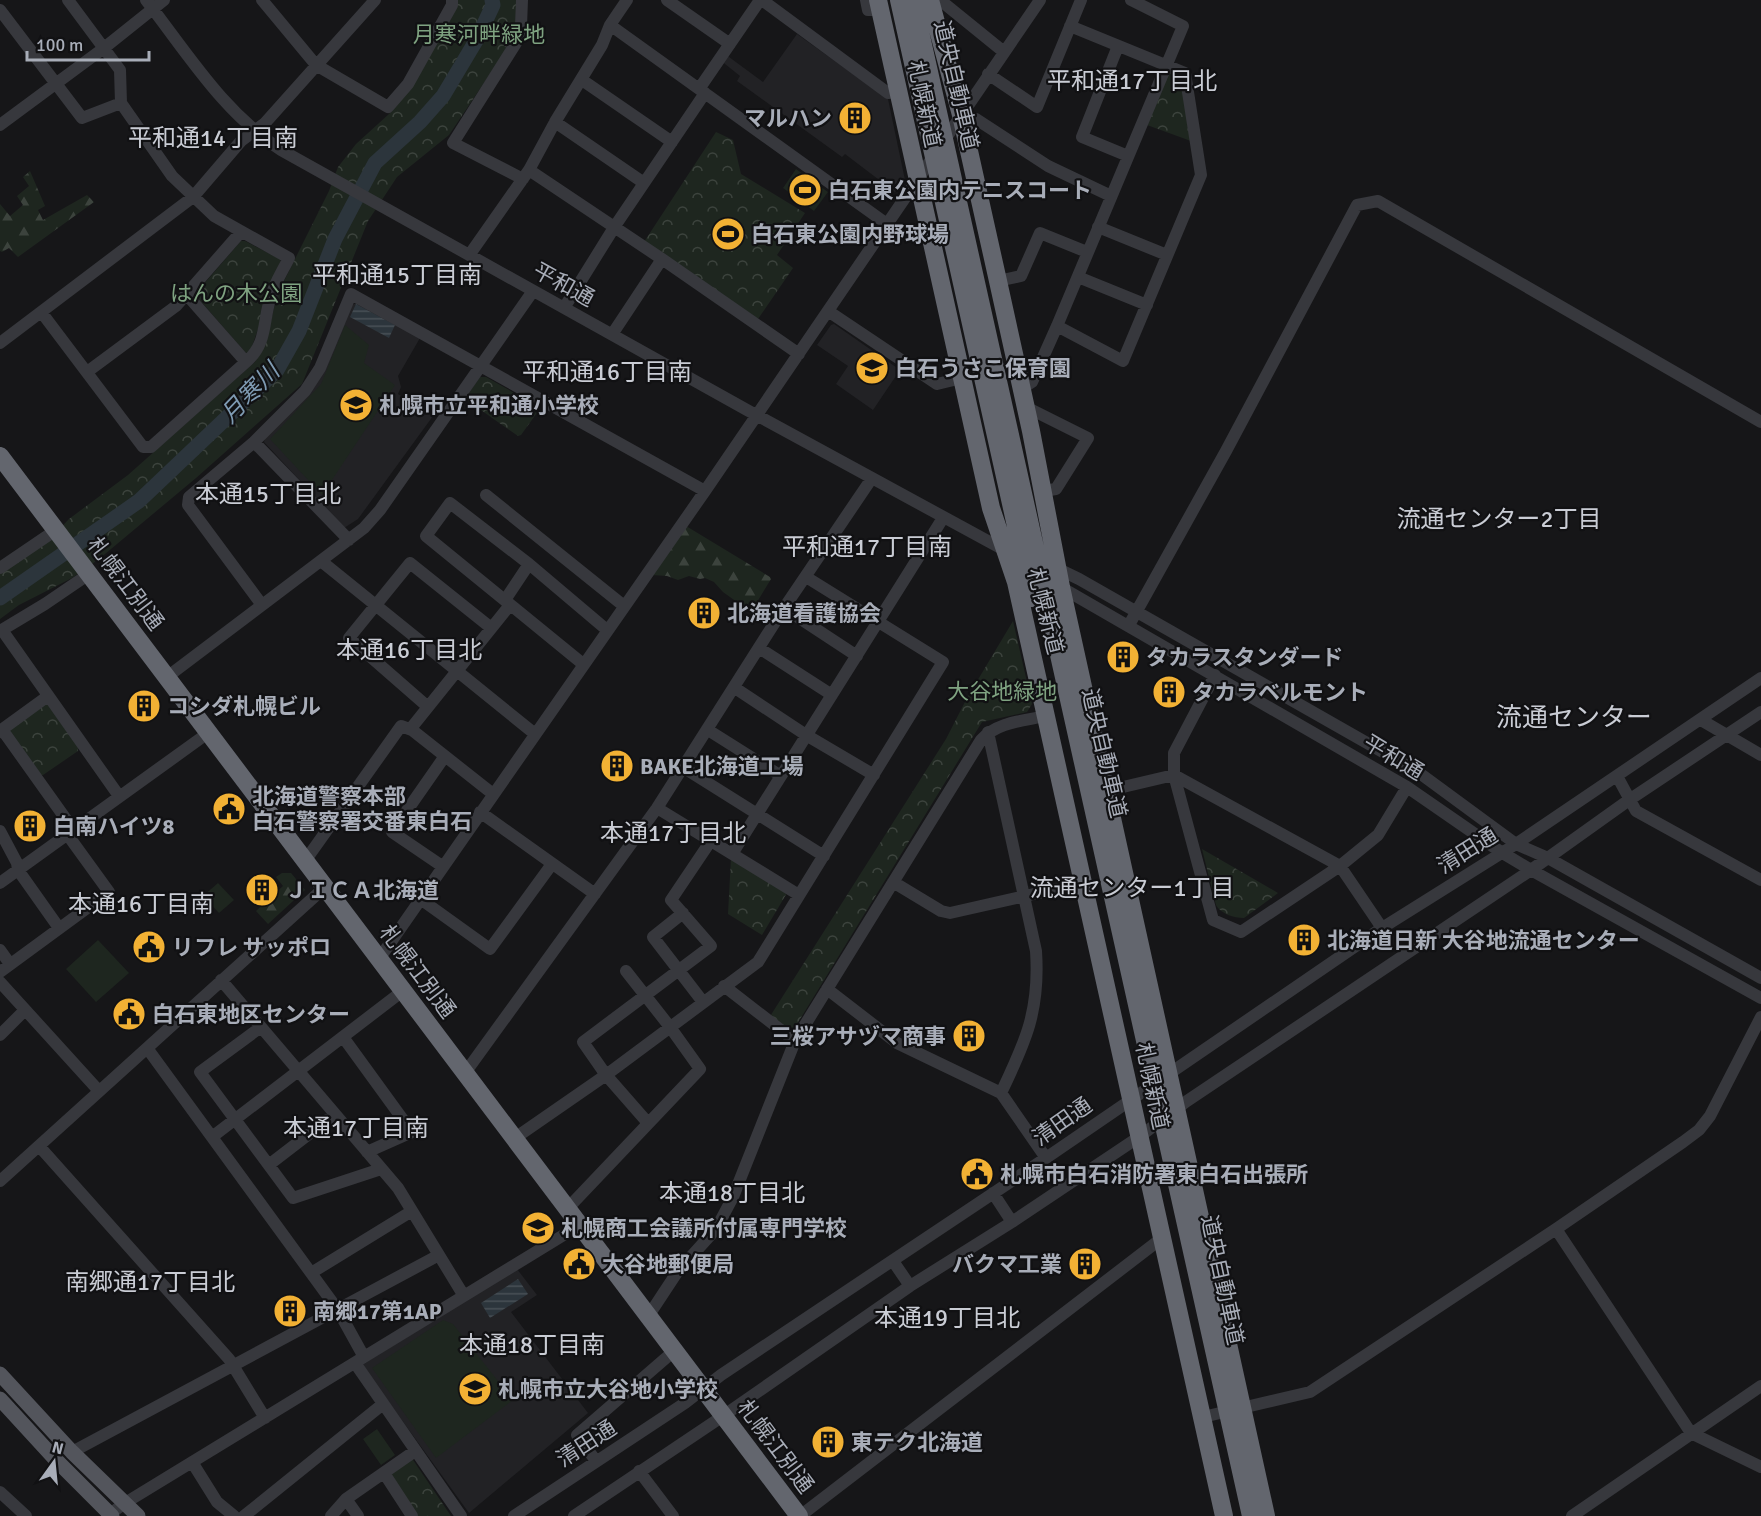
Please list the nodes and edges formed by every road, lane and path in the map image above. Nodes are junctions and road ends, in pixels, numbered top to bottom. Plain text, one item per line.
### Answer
1 (68, 0) edge
2 (164, 0) edge
3 (262, 0) edge
4 (375, 0) edge
5 (452, 0) edge
6 (522, 0) edge
7 (666, 0) edge
8 (761, 0) edge
9 (855, 0) edge
10 (899, 0) edge
11 (915, 0) edge
12 (930, 0) edge
13 (940, 0) edge
14 (1040, 0) edge
15 (1081, 0) edge
16 (1131, 0) edge
17 (622, 2) edge
18 (877, 3) edge
19 (150, 4) edge
20 (0, 10) edge
21 (610, 26) junction
22 (1070, 27) junction
23 (730, 44) junction
24 (1118, 46) junction
25 (104, 48) junction
26 (1004, 52) junction
27 (945, 54) junction
28 (316, 65) junction
29 (1167, 65) junction
30 (988, 74) junction
31 (582, 80) junction
32 (56, 84) junction
33 (702, 91) junction
34 (898, 91) junction
35 (121, 103) junction
36 (961, 117) junction
37 (555, 122) junction
38 (0, 125) edge
39 (254, 131) junction
40 (672, 141) junction
41 (1128, 156) junction
42 (526, 174) junction
43 (918, 180) junction
44 (644, 183) junction
45 (1111, 196) junction
46 (193, 197) junction
47 (887, 224) junction
48 (615, 226) junction
49 (1098, 227) junction
50 (240, 233) junction
51 (1088, 252) junction
52 (470, 254) junction
53 (1167, 255) junction
54 (662, 259) junction
55 (1078, 277) junction
56 (998, 281) junction
57 (533, 291) junction
58 (187, 295) junction
59 (1147, 305) junction
60 (564, 308) junction
61 (828, 311) junction
62 (42, 313) junction
63 (1057, 326) junction
64 (613, 333) junction
65 (0, 344) edge
66 (799, 354) junction
67 (246, 362) junction
68 (480, 366) junction
69 (87, 372) junction
70 (962, 378) junction
71 (1021, 389) junction
72 (1026, 407) junction
73 (757, 415) junction
74 (1761, 422) edge
75 (1031, 431) junction
76 (254, 442) junction
77 (0, 456) edge
78 (872, 478) junction
79 (705, 491) junction
80 (1043, 491) junction
81 (486, 495) dead end
82 (991, 508) junction
83 (943, 518) junction
84 (59, 534) junction
85 (349, 540) junction
86 (1005, 551) junction
87 (321, 561) junction
88 (530, 564) junction
89 (1057, 567) junction
90 (0, 568) edge
91 (86, 569) junction
92 (806, 577) junction
93 (1061, 587) junction
94 (508, 602) junction
95 (262, 605) junction
96 (377, 605) junction
97 (624, 606) junction
98 (784, 608) junction
99 (1136, 612) junction
100 (878, 622) junction
101 (1129, 625) junction
102 (490, 627) junction
103 (608, 630) junction
104 (1, 631) edge
105 (759, 648) junction
106 (857, 656) junction
107 (583, 664) junction
108 (456, 672) junction
109 (1215, 675) junction
110 (167, 677) junction
111 (1761, 678) edge
112 (735, 688) junction
113 (832, 695) junction
114 (48, 696) junction
115 (428, 706) junction
116 (1761, 712) edge
117 (1046, 716) junction
118 (1701, 720) junction
119 (0, 730) edge
120 (412, 730) junction
121 (708, 730) junction
122 (988, 732) junction
123 (208, 733) junction
124 (535, 734) junction
125 (806, 735) junction
126 (1726, 735) junction
127 (1761, 755) edge
128 (445, 756) junction
129 (684, 768) junction
130 (874, 775) junction
131 (1174, 775) junction
132 (781, 776) junction
133 (1617, 776) junction
134 (1407, 788) junction
135 (1106, 791) junction
136 (493, 794) junction
137 (119, 796) junction
138 (1629, 800) junction
139 (657, 808) junction
140 (480, 812) junction
141 (756, 814) junction
142 (0, 831) edge
143 (70, 831) junction
144 (710, 842) junction
145 (1516, 844) junction
146 (1501, 852) junction
147 (732, 854) junction
148 (824, 856) junction
149 (1548, 858) junction
150 (305, 861) junction
151 (552, 864) junction
152 (442, 866) junction
153 (1340, 866) junction
154 (18, 870) junction
155 (1531, 870) junction
156 (1761, 880) edge
157 (893, 882) junction
158 (0, 883) edge
159 (1083, 883) junction
160 (324, 888) junction
161 (595, 894) junction
162 (799, 895) junction
163 (1024, 897) junction
164 (419, 898) junction
165 (683, 913) junction
166 (59, 928) junction
167 (1382, 928) junction
168 (0, 950) edge
169 (379, 958) junction
170 (10, 964) junction
171 (626, 971) dead end
172 (679, 971) junction
173 (0, 972) edge
174 (1761, 978) edge
175 (221, 980) junction
176 (0, 982) edge
177 (724, 987) junction
178 (827, 989) junction
179 (404, 990) junction
180 (645, 996) junction
181 (1761, 998) edge
182 (703, 1002) junction
183 (25, 1010) junction
184 (1761, 1017) edge
185 (670, 1027) junction
186 (261, 1028) junction
187 (0, 1035) edge
188 (343, 1037) junction
189 (795, 1041) junction
190 (147, 1048) junction
191 (299, 1071) junction
192 (465, 1073) junction
193 (1168, 1074) junction
194 (606, 1075) junction
195 (99, 1091) junction
196 (1001, 1093) junction
197 (1132, 1100) junction
198 (1177, 1108) junction
199 (335, 1114) junction
200 (236, 1119) junction
201 (648, 1124) junction
202 (212, 1137) junction
203 (1139, 1137) junction
204 (515, 1138) junction
205 (39, 1146) junction
206 (367, 1152) junction
207 (1046, 1158) junction
208 (270, 1164) junction
209 (381, 1168) junction
210 (0, 1181) edge
211 (993, 1193) junction
212 (568, 1208) junction
213 (412, 1211) junction
214 (1012, 1222) junction
215 (580, 1225) junction
216 (1556, 1229) junction
217 (1162, 1238) junction
218 (439, 1255) junction
219 (893, 1261) junction
220 (311, 1273) junction
221 (910, 1286) junction
222 (464, 1296) junction
223 (338, 1310) junction
224 (649, 1315) junction
225 (674, 1351) junction
226 (360, 1360) junction
227 (233, 1366) junction
228 (0, 1374) edge
229 (1761, 1386) edge
230 (703, 1389) junction
231 (0, 1399) edge
232 (383, 1404) junction
233 (1242, 1408) junction
234 (723, 1416) junction
235 (1203, 1417) junction
236 (265, 1418) junction
237 (1692, 1433) junction
238 (415, 1451) junction
239 (72, 1452) junction
240 (596, 1461) junction
241 (192, 1462) junction
242 (1761, 1467) edge
243 (639, 1471) junction
244 (384, 1473) junction
245 (0, 1492) edge
246 (1219, 1492) junction
247 (346, 1499) junction
248 (125, 1503) junction
249 (793, 1513) edge
250 (109, 1515) edge
251 (26, 1516) edge
252 (138, 1516) edge
253 (234, 1516) edge
254 (244, 1516) edge
255 (332, 1516) edge
256 (358, 1516) edge
257 (412, 1516) edge
258 (460, 1516) edge
259 (514, 1516) edge
260 (574, 1516) edge
261 (673, 1516) edge
262 (1216, 1516) edge
263 (1224, 1516) edge
264 (1236, 1516) edge
265 (1251, 1516) edge
266 (1266, 1516) edge
267 (1572, 1516) edge

1 - 25 street
2 - 19 street
3 - 28 street
4 - 28 street
5 - 28 street
6 - 42 street
7 - 23 street
8 - 23 street
8 - 34 street
9 - 18 street
10 - 264 highway, 道央自動車道
11 - 75 highway
11 - 265 highway, 道央自動車道
12 - 27 highway, 札幌新道
13 - 26 street
13 - 27 street
14 - 26 street
15 - 22 street
16 - 29 street
17 - 21 street
18 - 34 highway, 札幌新道
18 - 82 highway
19 - 25 street
19 - 39 street, 平和通
20 - 32 street
21 - 31 street
21 - 33 street
22 - 24 street
22 - 30 street
23 - 33 street
24 - 29 street
24 - 41 street
25 - 32 street
25 - 35 street
26 - 30 street
27 - 36 highway, 札幌新道
28 - 39 street
29 - 41 street
29 - 53 street
30 - 36 street
31 - 37 street
31 - 40 street
32 - 35 street
32 - 38 street
33 - 40 street
33 - 47 street
34 - 43 highway, 札幌新道
35 - 46 street
36 - 43 street
36 - 45 street
36 - 56 highway, 札幌新道
37 - 42 street
37 - 44 street
39 - 46 street
39 - 52 street, 平和通
40 - 44 street
41 - 45 street
42 - 48 street
42 - 52 street
43 - 47 street
43 - 70 highway, 札幌新道
44 - 48 street
45 - 49 street
46 - 50 street
46 - 62 street
47 - 61 street
48 - 54 street
48 - 60 street
49 - 51 street
49 - 53 street
50 - 58 street
50 - 67 street
51 - 55 street
51 - 56 street
52 - 57 street, 平和通
53 - 59 street
54 - 64 street
54 - 66 street
55 - 59 street
55 - 63 street
56 - 71 highway, 札幌新道
57 - 60 street, 平和通
57 - 68 street
58 - 67 street
58 - 69 street
59 - 63 street
60 - 64 street, 平和通
61 - 66 street
61 - 70 street
62 - 65 street
62 - 69 street
63 - 71 street
64 - 73 street, 平和通
66 - 73 street
67 - 69 street
68 - 76 street
68 - 79 street
68 - 85 street
70 - 82 highway, 札幌新道
71 - 72 highway, 札幌新道
72 - 75 highway, 札幌新道
72 - 80 street
73 - 78 street, 平和通
73 - 79 street
74 - 99 street
75 - 80 highway, 札幌新道
76 - 85 street
76 - 95 street
77 - 84 highway, 札幌江別通
78 - 83 street, 平和通
78 - 92 street
79 - 97 street
80 - 89 highway, 札幌新道
81 - 97 street
82 - 86 highway, 札幌新道
83 - 86 street, 平和通
83 - 100 street
84 - 90 street
84 - 91 highway, 札幌江別通
85 - 87 street
86 - 89 street, 平和通
86 - 93 street, 平和通
86 - 117 highway, 札幌新道
87 - 95 street
87 - 96 street
88 - 94 street
88 - 94 street
88 - 103 street
89 - 93 highway, 札幌新道
89 - 99 street, 平和通
91 - 104 street
91 - 110 highway, 札幌江別通
92 - 98 street
92 - 100 street
93 - 101 street, 平和通
93 - 135 highway, 札幌新道
94 - 102 street
94 - 107 street
95 - 110 street
96 - 102 street
96 - 108 street
96 - 115 street
97 - 103 street
98 - 105 street
98 - 106 street
99 - 101 street
99 - 145 street, 平和通
100 - 106 street
100 - 130 street
101 - 109 street, 平和通
102 - 108 street
103 - 107 street
104 - 114 street
105 - 112 street
105 - 113 street
106 - 113 street
107 - 124 street
108 - 115 street
108 - 124 street
109 - 131 street
109 - 134 street, 平和通
110 - 123 highway, 札幌江別通
111 - 118 street, 清田通
112 - 121 street
112 - 125 street
113 - 125 street
114 - 119 street
114 - 137 street
115 - 120 street
116 - 126 street
117 - 122 street
117 - 159 highway, 札幌新道
118 - 126 street
118 - 133 street, 清田通
119 - 143 street
120 - 128 street
120 - 150 street
121 - 129 street
121 - 132 street
122 - 157 street
122 - 163 street
123 - 137 street
123 - 150 highway, 札幌江別通
124 - 136 street
125 - 130 street
125 - 132 street
126 - 127 street
126 - 138 street
128 - 136 street
128 - 152 street
129 - 139 street
129 - 141 street
130 - 148 street
131 - 135 street
131 - 153 street
131 - 153 street
132 - 141 street
133 - 138 street
133 - 145 street, 清田通
134 - 146 street, 平和通
134 - 153 street
135 - 193 highway, 札幌新道
136 - 140 street
137 - 143 street
138 - 149 street
138 - 156 street
139 - 144 street
139 - 161 street
140 - 151 street
140 - 152 street
141 - 147 street
141 - 148 street
142 - 154 street
143 - 154 street
143 - 166 street
144 - 147 street
144 - 165 street
145 - 146 street, 清田通
145 - 149 street, 平和通
146 - 155 street, 平和通
146 - 167 street, 清田通
147 - 162 street
148 - 162 street
149 - 155 street
149 - 174 street, 平和通
150 - 160 highway, 札幌江別通
151 - 161 street
151 - 164 street
152 - 164 street
153 - 167 street
154 - 158 street
154 - 166 street
155 - 181 street, 平和通
155 - 198 street
157 - 163 street
157 - 178 street
159 - 163 street
159 - 197 highway, 札幌新道
160 - 169 highway, 札幌江別通
160 - 175 street
161 - 192 street
162 - 177 street
163 - 196 street
164 - 169 street
165 - 172 street
165 - 172 street
166 - 170 street
167 - 193 street, 清田通
168 - 170 street
169 - 179 highway, 札幌江別通
170 - 173 street
171 - 180 street
172 - 180 street
172 - 182 street
175 - 186 street
175 - 190 street
176 - 183 street
177 - 182 street
177 - 189 street
178 - 189 street
178 - 196 street
179 - 188 street
179 - 192 highway, 札幌江別通
180 - 185 street
180 - 194 street
182 - 185 street
183 - 187 street
183 - 195 street
184 - 216 street
185 - 194 street
185 - 201 street
186 - 191 street
186 - 200 street
188 - 191 street
188 - 206 street
189 - 224 street
190 - 195 street
190 - 202 street
191 - 199 street
191 - 200 street
192 - 204 highway, 札幌江別通
193 - 197 street, 清田通
193 - 198 highway, 札幌新道
194 - 201 street
194 - 204 street
195 - 205 street
196 - 207 street
197 - 203 highway, 札幌新道
197 - 207 street, 清田通
198 - 203 street
198 - 233 highway, 札幌新道
199 - 206 street
199 - 208 street
200 - 202 street
200 - 208 street
201 - 212 street
202 - 220 street
203 - 214 street
203 - 217 highway, 札幌新道
204 - 212 highway, 札幌江別通
205 - 210 street
205 - 227 street
206 - 209 street
207 - 211 street, 清田通
208 - 209 street
209 - 213 street
211 - 214 street
211 - 219 street, 清田通
212 - 215 highway, 札幌江別通
213 - 218 street
213 - 220 street
214 - 221 street
215 - 222 street
215 - 224 highway, 札幌江別通
216 - 233 street
216 - 237 street
217 - 235 highway, 札幌新道
217 - 249 street
218 - 222 street
218 - 223 street
219 - 221 street
219 - 230 street, 清田通
220 - 223 street
221 - 234 street
222 - 226 street
223 - 226 street
223 - 227 street
224 - 225 highway, 札幌江別通
225 - 230 highway, 札幌江別通
225 - 240 street
226 - 232 street
226 - 236 street
227 - 236 street
227 - 239 street
228 - 239 main road
229 - 237 street
230 - 234 highway, 札幌江別通
230 - 240 street, 清田通
231 - 250 main road
232 - 238 street
232 - 254 street
233 - 235 street
233 - 266 highway, 札幌新道
234 - 243 street
234 - 249 highway, 札幌江別通
235 - 246 highway, 札幌新道
236 - 241 street
237 - 242 street
237 - 267 street
238 - 244 street
238 - 258 street
239 - 248 main road
240 - 259 street, 清田通
241 - 248 street
241 - 253 street
243 - 260 street
243 - 261 street
244 - 247 street
244 - 257 street
245 - 251 street
246 - 262 street
246 - 263 highway, 札幌新道
247 - 255 street
247 - 256 street
248 - 250 street
248 - 252 main road

